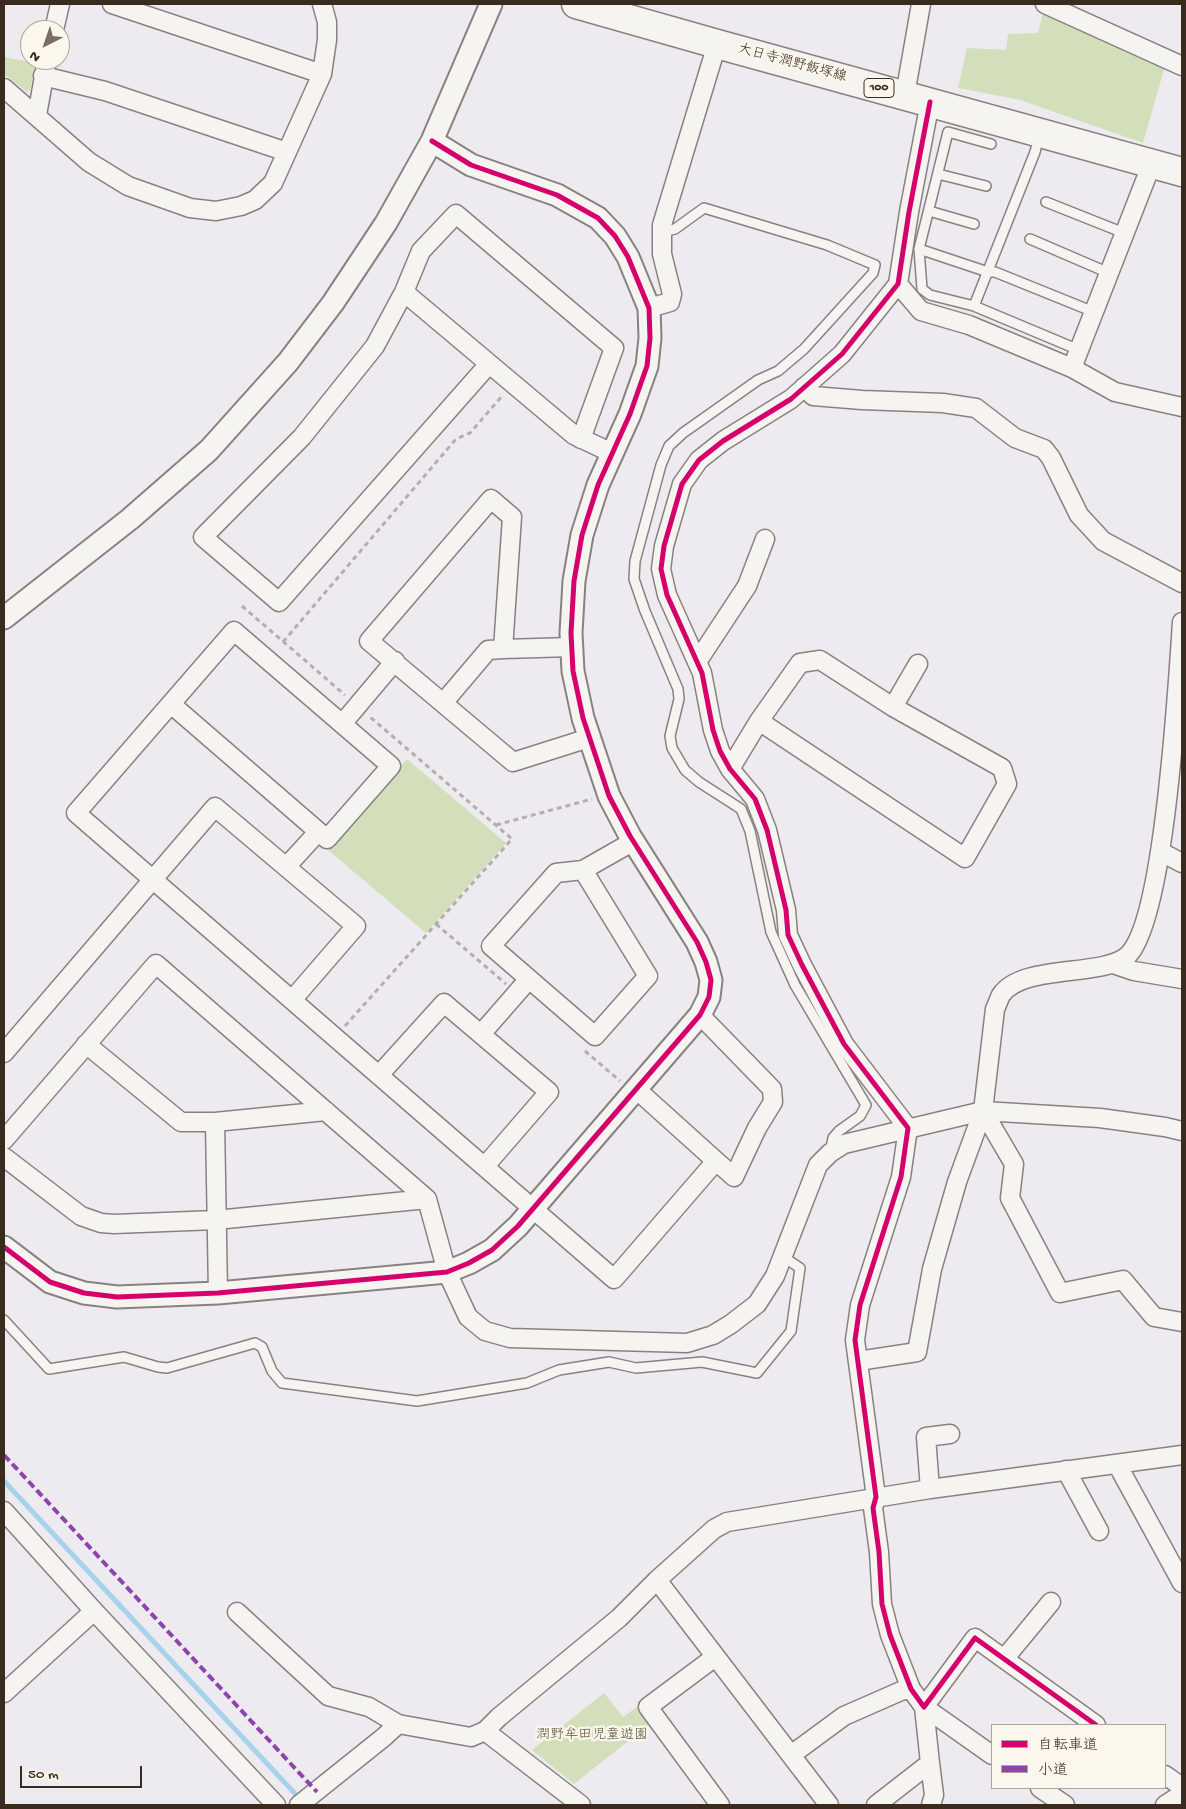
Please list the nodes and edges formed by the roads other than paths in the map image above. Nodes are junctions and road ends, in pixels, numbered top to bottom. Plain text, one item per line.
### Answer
1 (60, 4) edge
2 (112, 4) edge
3 (322, 4) edge
4 (491, 4) edge
5 (576, 4) edge
6 (920, 4) edge
7 (1045, 4) edge
8 (56, 20) edge
9 (717, 44) junction
10 (1182, 66) edge
11 (45, 70) edge
12 (50, 70) edge
13 (322, 74) junction
14 (4, 88) edge
15 (918, 98) junction
16 (37, 115) junction
17 (1040, 132) junction
18 (432, 141) junction
19 (991, 144) dead end
20 (287, 152) junction
21 (1152, 163) junction
22 (1182, 172) edge
23 (938, 174) junction
24 (986, 186) dead end
25 (1046, 202) dead end
26 (929, 211) junction
27 (974, 224) dead end
28 (662, 232) junction
29 (1124, 233) junction
30 (1030, 239) dead end
31 (919, 249) junction
32 (988, 272) junction
33 (1109, 273) junction
34 (898, 284) junction
35 (404, 292) junction
36 (974, 306) junction
37 (649, 308) junction
38 (1094, 312) junction
39 (1079, 350) junction
40 (489, 364) junction
41 (1072, 368) junction
42 (804, 387) junction
43 (1182, 407) edge
44 (581, 439) junction
45 (612, 454) junction
46 (765, 539) dead end
47 (1182, 583) edge
48 (4, 618) edge
49 (1182, 622) edge
50 (572, 647) junction
51 (503, 649) junction
52 (395, 661) junction
53 (697, 662) junction
54 (918, 664) dead end
55 (443, 703) junction
56 (171, 704) junction
57 (893, 707) junction
58 (759, 721) junction
59 (342, 724) junction
60 (589, 738) junction
61 (730, 769) junction
62 (318, 832) junction
63 (634, 841) junction
64 (1161, 852) junction
65 (1182, 863) edge
66 (286, 867) junction
67 (583, 870) junction
68 (153, 880) junction
69 (1113, 964) junction
70 (529, 978) junction
71 (1182, 979) edge
72 (292, 1000) junction
73 (700, 1015) junction
74 (481, 1034) junction
75 (86, 1044) junction
76 (4, 1053) edge
77 (379, 1075) junction
78 (636, 1089) junction
79 (984, 1111) junction
80 (326, 1112) junction
81 (215, 1122) junction
82 (908, 1128) junction
83 (1182, 1132) edge
84 (4, 1140) edge
85 (830, 1153) junction
86 (4, 1157) edge
87 (716, 1161) junction
88 (485, 1166) junction
89 (427, 1199) junction
90 (533, 1208) junction
91 (216, 1220) junction
92 (4, 1247) edge
93 (782, 1256) junction
94 (448, 1272) junction
95 (218, 1293) junction
96 (4, 1320) edge
97 (1182, 1322) edge
98 (858, 1362) junction
99 (950, 1434) dead end
100 (1182, 1455) edge
101 (1117, 1464) junction
102 (1066, 1470) junction
103 (930, 1489) junction
104 (876, 1497) junction
105 (4, 1511) edge
106 (1099, 1531) dead end
107 (657, 1580) junction
108 (1182, 1583) edge
109 (1051, 1602) dead end
110 (94, 1611) junction
111 (237, 1612) dead end
112 (715, 1657) junction
113 (1004, 1659) junction
114 (911, 1689) junction
115 (4, 1693) edge
116 (924, 1707) junction
117 (398, 1724) junction
118 (1095, 1724) edge
119 (484, 1730) junction
120 (991, 1754) edge
121 (790, 1755) junction
122 (930, 1763) junction
123 (1166, 1776) edge
124 (1182, 1787) edge
125 (1041, 1789) edge
126 (1182, 1794) edge
127 (573, 1803) edge
128 (276, 1805) edge
129 (299, 1805) edge
130 (720, 1805) edge
131 (829, 1805) edge
132 (876, 1805) edge
133 (930, 1805) edge
134 (1062, 1805) edge
135 (1165, 1805) edge

1 - 8 street
2 - 13 street
3 - 13 street
4 - 18 street
5 - 9 main road, 大日寺潤野飯塚線 / 100
6 - 15 street
7 - 10 street
9 - 15 main road, 大日寺潤野飯塚線 / 100
9 - 28 street
11 - 16 street
12 - 20 street
13 - 20 street
14 - 16 street
15 - 17 main road, 大日寺潤野飯塚線 / 100
15 - 34 street
16 - 20 street
17 - 21 main road, 大日寺潤野飯塚線 / 100
17 - 32 lane
18 - 37 street
18 - 48 street
19 - 23 lane
21 - 22 main road, 大日寺潤野飯塚線 / 100
21 - 29 street
23 - 24 lane
23 - 26 lane
25 - 29 lane
26 - 27 lane
26 - 31 lane
28 - 37 street
28 - 85 lane
29 - 33 street
30 - 33 lane
31 - 32 lane
31 - 36 lane
32 - 36 lane
32 - 38 lane
33 - 38 street
34 - 41 street
34 - 42 street
35 - 40 street
35 - 40 street
35 - 44 street
36 - 39 lane
37 - 45 street
38 - 39 street
39 - 41 street
40 - 44 street
41 - 43 street
42 - 47 street
42 - 53 street
44 - 45 street
45 - 50 street
46 - 53 street
49 - 64 street
50 - 51 street
50 - 60 street
51 - 52 street
51 - 55 street
52 - 55 street
52 - 59 street
53 - 61 street
54 - 57 street
55 - 60 street
56 - 59 street
56 - 62 street
56 - 68 street
57 - 58 street
57 - 58 street
58 - 61 street
59 - 62 street
60 - 63 street
61 - 82 street
62 - 66 street
63 - 67 street
63 - 73 street
64 - 65 street
64 - 69 street
66 - 68 street
66 - 72 street
67 - 70 street
67 - 70 street
68 - 72 street
68 - 76 street
69 - 71 street
69 - 79 street
70 - 74 street
72 - 77 street
73 - 78 street
73 - 87 street
74 - 77 street
74 - 88 street
75 - 80 street
75 - 81 street
75 - 84 street
77 - 88 street
78 - 87 street
78 - 90 street
79 - 82 street
79 - 83 street
79 - 97 street
79 - 98 street
80 - 81 street
80 - 89 street
81 - 91 street
82 - 85 street
82 - 98 street
85 - 93 street
86 - 91 street
87 - 90 street
88 - 90 street
89 - 91 street
89 - 94 street
90 - 94 street
91 - 95 street
92 - 95 street
93 - 94 street
93 - 96 lane
94 - 95 street
98 - 104 street
99 - 103 street
100 - 101 street
101 - 102 street
101 - 108 street
102 - 103 street
102 - 106 street
103 - 104 street
104 - 107 street
104 - 114 street
105 - 110 street
107 - 112 street
107 - 119 street
109 - 113 street
110 - 115 street
110 - 128 street
111 - 117 street
112 - 121 street
112 - 130 street
113 - 116 street
113 - 118 street
114 - 116 street
114 - 121 street
116 - 120 street
116 - 122 street
117 - 119 street
117 - 129 street
119 - 127 street
121 - 131 street
122 - 132 street
122 - 133 street
123 - 124 street
125 - 134 street
126 - 135 street

